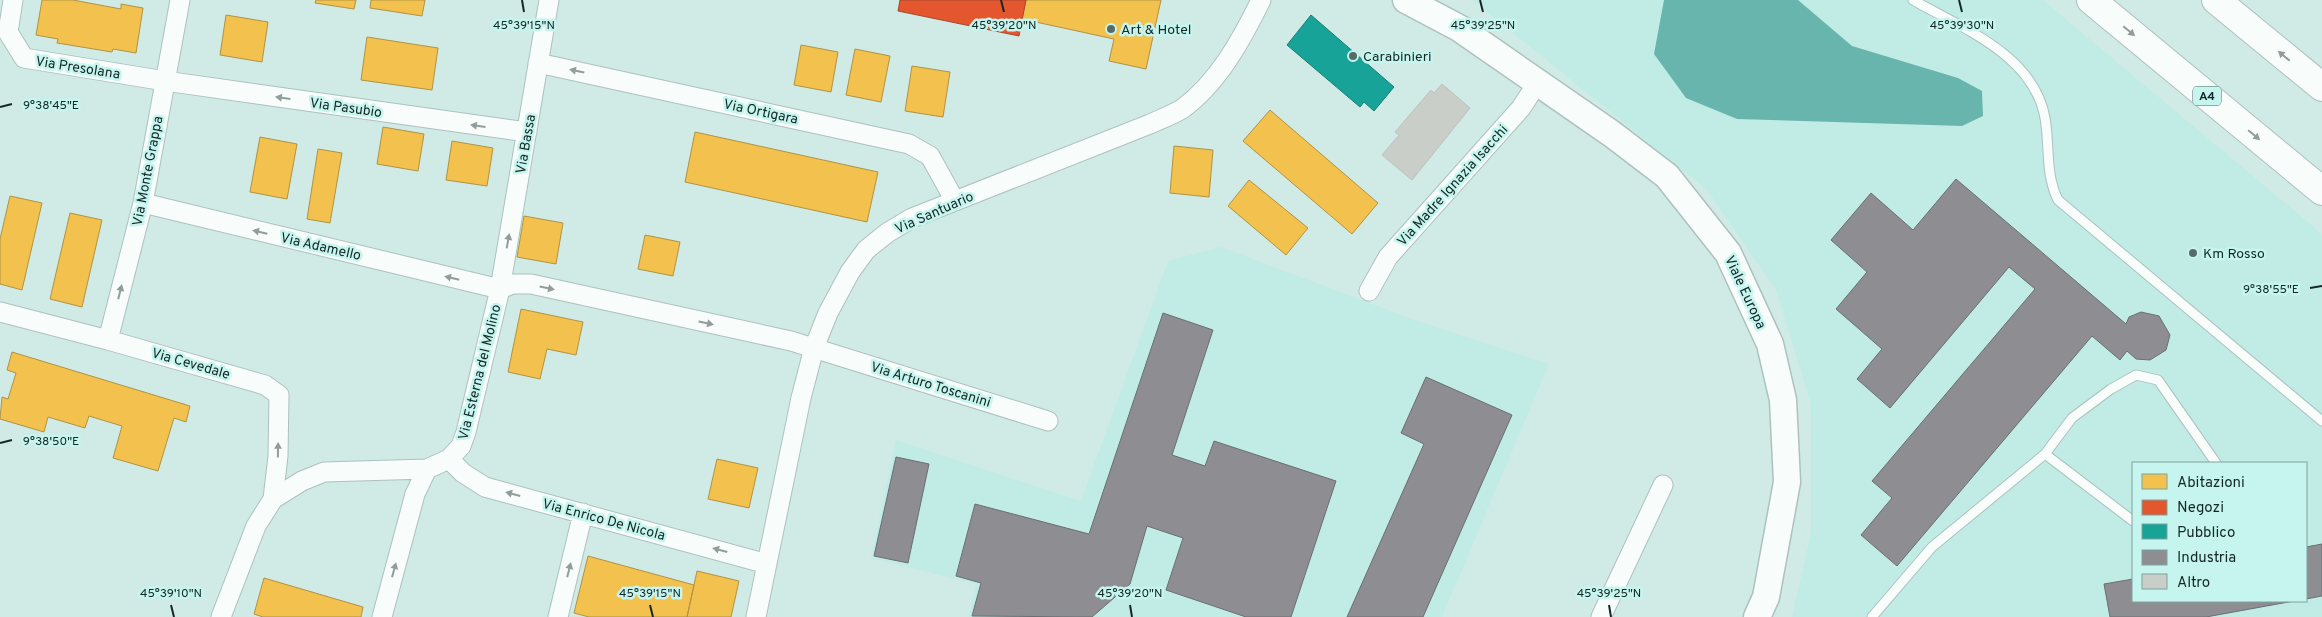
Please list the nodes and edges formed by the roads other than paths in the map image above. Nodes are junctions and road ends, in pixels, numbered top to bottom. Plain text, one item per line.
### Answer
1 (13, 0) edge
2 (180, 0) edge
3 (549, 0) edge
4 (1261, 0) edge
5 (1406, 0) edge
6 (1444, 0) edge
7 (1913, 0) edge
8 (2091, 0) edge
9 (2216, 0) edge
10 (1459, 28) junction
11 (538, 63) junction
12 (165, 82) junction
13 (1538, 82) junction
14 (2322, 87) edge
15 (527, 132) junction
16 (2322, 191) edge
17 (955, 201) junction
18 (143, 204) junction
19 (500, 289) junction
20 (1369, 291) dead end
21 (0, 312) edge
22 (108, 340) junction
23 (814, 348) junction
24 (1048, 421) dead end
25 (2322, 421) edge
26 (2045, 454) junction
27 (449, 459) junction
28 (2215, 462) edge
29 (427, 469) junction
30 (1663, 485) dead end
31 (273, 499) junction
32 (583, 513) junction
33 (2132, 520) edge
34 (767, 564) junction
35 (221, 617) edge
36 (382, 617) edge
37 (558, 617) edge
38 (756, 617) edge
39 (1601, 617) edge
40 (1757, 617) edge
41 (1872, 617) edge

1 - 12 street, Via Presolana
2 - 12 street, Via Monte Grappa
3 - 11 street, Via Bassa
4 - 17 street, Via Santuario
5 - 10 street, Viale Europa
6 - 10 street, Viale Europa
7 - 25 lane
8 -> 16 highway, A4
14 -> 9 highway
10 - 13 street, Viale Europa
11 - 15 street, Via Bassa
17 -> 11 street, Via Ortigara
15 -> 12 street, Via Pasubio
12 - 18 street, Via Monte Grappa
13 - 20 street, Via Madre Ignazia Isacchi
13 - 40 street, Viale Europa
19 -> 15 street, Via Bassa
17 - 23 street, Via Santuario
19 -> 18 street, Via Adamello
22 -> 18 street, Via Monte Grappa
19 -> 23 street, Via Esterna del Molino
19 - 27 street, Via Esterna del Molino
21 - 22 street, Via Cevedale
31 -> 22 street, Via Cevedale
23 - 24 street, Via Arturo Toscanini
23 - 34 street, Via Santuario
26 - 28 lane
26 - 33 lane
26 - 41 lane
27 - 29 street
32 -> 27 street, Via Enrico De Nicola
29 - 31 street
36 -> 29 street
30 - 39 street
31 - 35 street
34 -> 32 street, Via Enrico De Nicola
37 -> 32 street
34 - 38 street, Via Santuario

